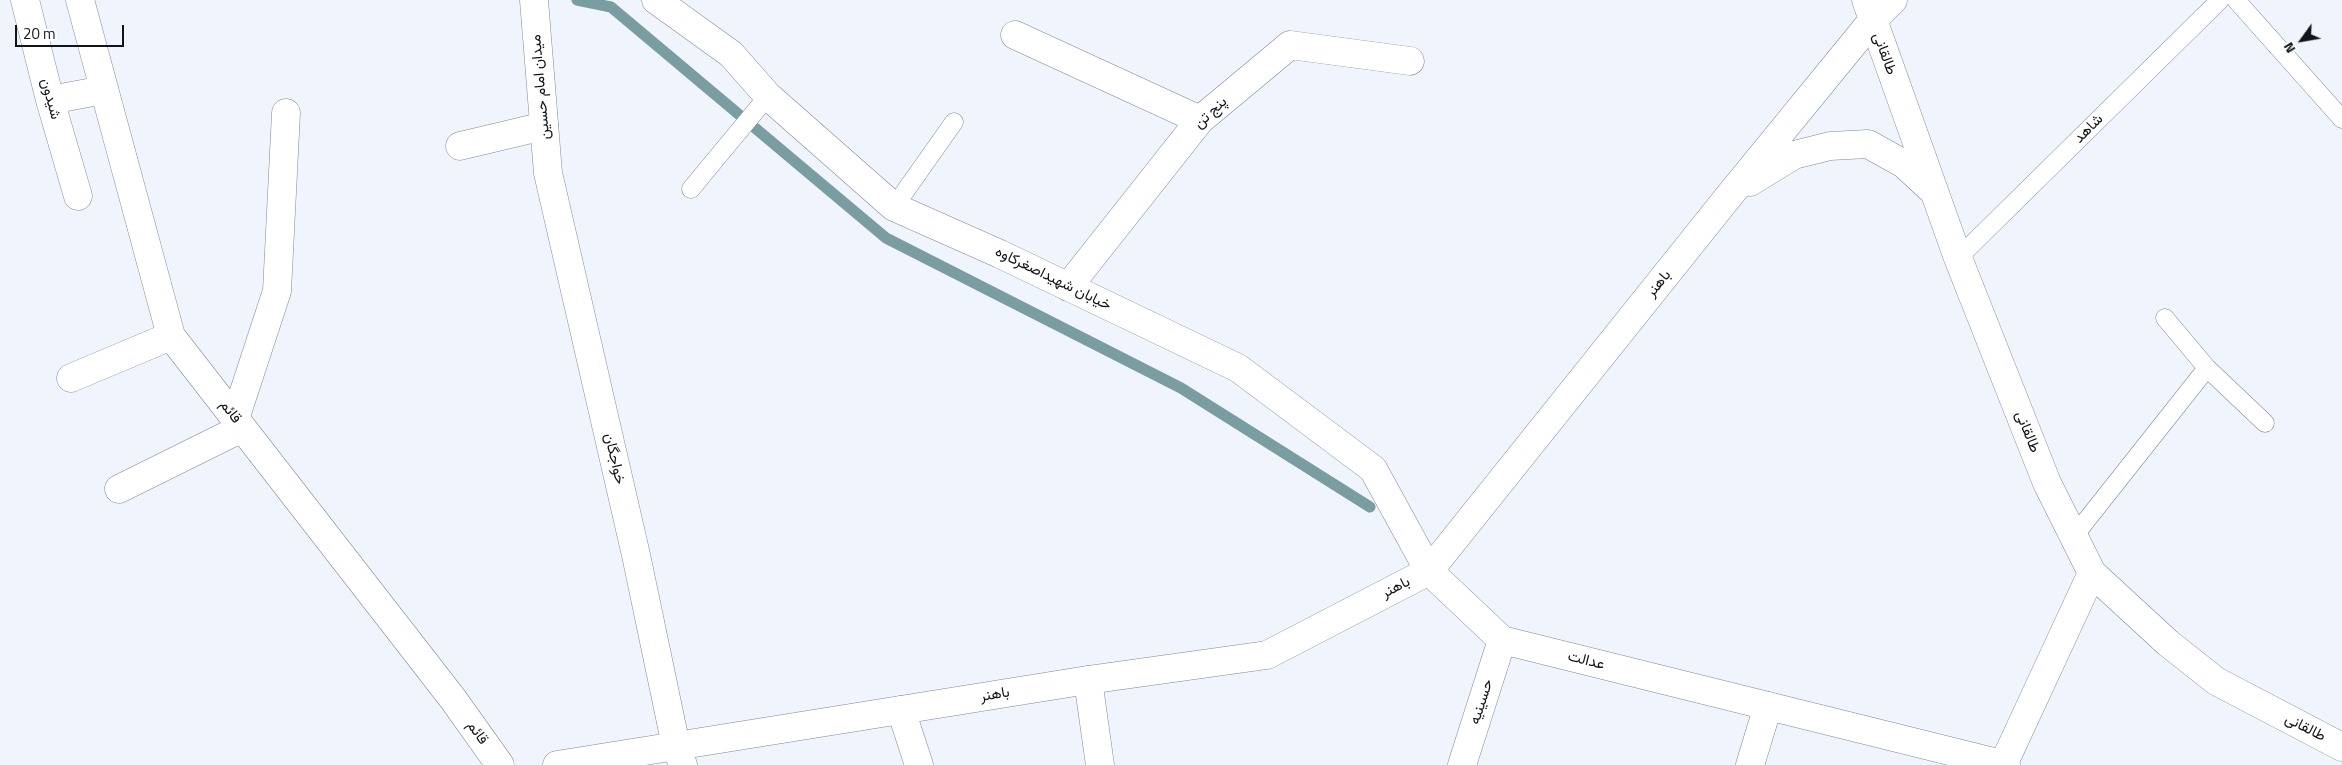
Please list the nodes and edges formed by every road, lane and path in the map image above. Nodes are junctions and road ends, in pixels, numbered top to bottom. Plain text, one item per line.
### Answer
1 (25, 0) edge
2 (80, 0) edge
3 (656, 0) edge
4 (1893, 0) edge
5 (2220, 0) edge
6 (2236, 0) edge
7 (531, 7) edge
8 (1869, 11) edge
9 (1015, 35) dead end
10 (1410, 61) dead end
11 (104, 90) junction
12 (768, 96) junction
13 (50, 100) junction
14 (286, 113) dead end
15 (2342, 119) edge
16 (1200, 120) junction
17 (954, 122) dead end
18 (544, 126) junction
19 (460, 146) dead end
20 (548, 173) joint
21 (691, 189) dead end
22 (1934, 192) junction
23 (78, 196) dead end
24 (1729, 196) junction
25 (894, 206) junction
26 (1958, 258) junction
27 (1068, 287) junction
28 (2165, 318) dead end
29 (170, 336) junction
30 (2207, 368) junction
31 (71, 378) dead end
32 (2265, 423) dead end
33 (239, 424) junction
34 (119, 489) dead end
35 (2074, 536) junction
36 (1429, 571) junction
37 (2092, 573) junction
38 (1502, 640) junction
39 (1088, 680) junction
40 (1768, 706) junction
41 (900, 710) junction
42 (2342, 747) edge
43 (673, 759) edge
44 (500, 765) edge
45 (557, 765) edge
46 (919, 765) edge
47 (1100, 765) edge
48 (1462, 765) edge
49 (1750, 765) edge
50 (2005, 765) edge

1 - 13 street, شیدون
2 - 11 street, قائم
3 - 12 street, خیابان شهیداصغرکاوه
4 - 8 street, باهنر
5 - 26 lane, شاهد
6 - 15 lane
7 - 18 street, میدان امام حسین
8 - 22 street, طالقانی
8 - 24 street, باهنر
9 - 16 street
10 - 16 street, پنج تن
11 - 13 street
11 - 29 street, قائم
12 - 21 lane
12 - 25 street, خیابان شهیداصغرکاوه
13 - 23 street, شیدون
14 - 33 street
16 - 27 street, پنج تن
17 - 25 lane
18 - 19 street
18 - 20 street, میدان امام حسین
20 - 43 street, خواجگان
22 - 24 street
22 - 26 street, طالقانی
24 - 36 street, باهنر
25 - 27 street, خیابان شهیداصغرکاوه
26 - 35 street, طالقانی
27 - 36 street, خیابان شهیداصغرکاوه
28 - 30 lane
29 - 31 street
29 - 33 street, قائم
30 - 32 lane
30 - 35 lane
33 - 34 street
33 - 44 street, قائم
35 - 37 street, طالقانی
36 - 38 street, عدالت
36 - 39 street, باهنر
37 - 42 street, طالقانی
37 - 50 street
38 - 40 street, عدالت
38 - 48 street, حسینیه
39 - 41 street, باهنر
39 - 47 street
40 - 49 street
40 - 50 street, عدالت
41 - 43 street, باهنر
41 - 46 street
43 - 45 street, باهنر

